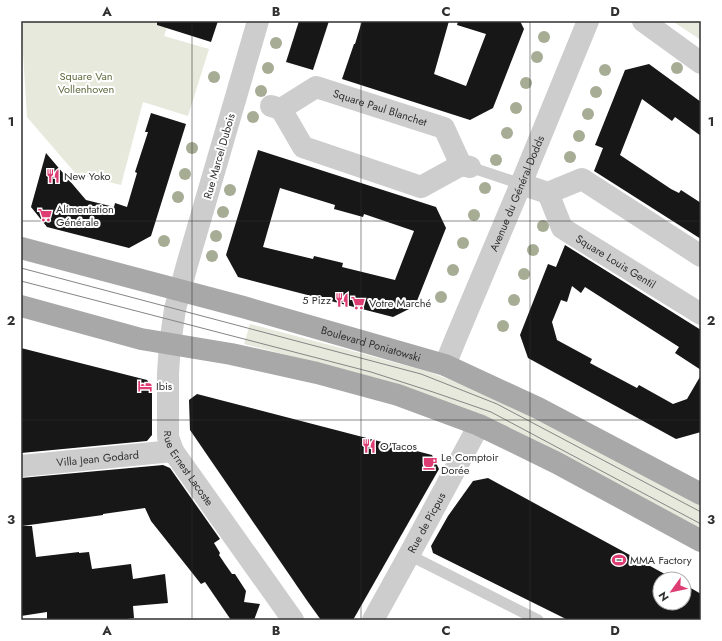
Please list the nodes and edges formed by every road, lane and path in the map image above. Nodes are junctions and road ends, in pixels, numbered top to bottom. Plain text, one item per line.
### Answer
1 (258, 21) edge
2 (588, 21) edge
3 (643, 21) edge
4 (701, 63) edge
5 (465, 166) junction
6 (521, 184) junction
7 (548, 193) junction
8 (21, 248) edge
9 (701, 256) edge
10 (180, 290) junction
11 (21, 306) edge
12 (701, 314) edge
13 (170, 344) junction
14 (445, 365) junction
15 (479, 424) junction
16 (173, 451) junction
17 (21, 466) edge
18 (701, 494) edge
19 (701, 541) edge
20 (409, 555) junction
21 (293, 620) edge
22 (372, 620) edge
23 (538, 620) edge

1 - 10 street, Rue Marcel Dubois
2 - 6 street, Avenue du Général Dodds
3 - 4 street
5 - 5 street, Square Paul Blanchet
5 - 6 lane
6 - 7 street
6 - 14 street, Avenue du Général Dodds
7 - 9 street
7 - 12 street, Square Louis Gentil
8 - 10 main road, Boulevard Poniatowski
10 - 13 street, Rue Ernest Lacoste
10 - 14 main road, Boulevard Poniatowski
11 - 13 main road
13 - 15 main road
13 - 16 street, Rue Ernest Lacoste
14 - 18 main road, Boulevard Poniatowski
15 - 19 main road
15 - 20 street, Rue de Picpus
16 - 17 street, Villa Jean Godard
16 - 21 street, Rue Ernest Lacoste
20 - 22 street, Rue de Picpus
20 - 23 lane

